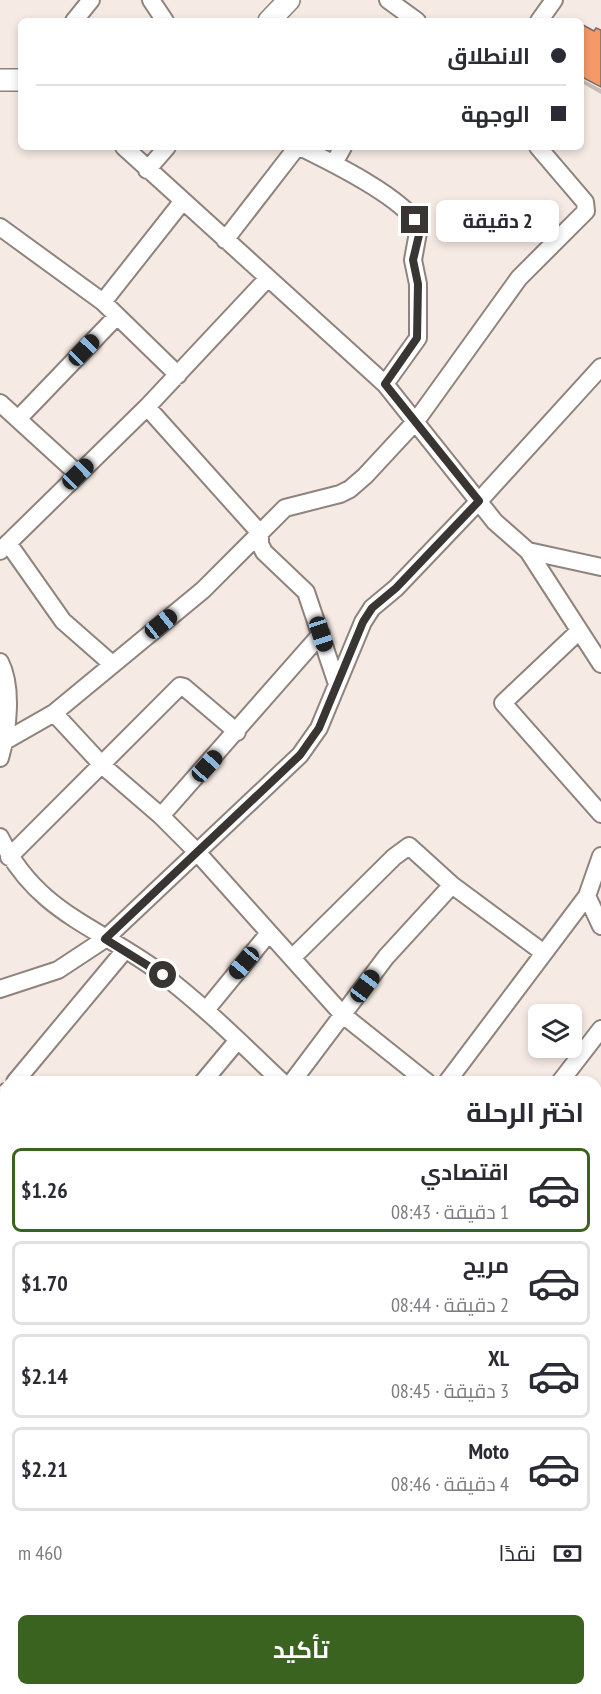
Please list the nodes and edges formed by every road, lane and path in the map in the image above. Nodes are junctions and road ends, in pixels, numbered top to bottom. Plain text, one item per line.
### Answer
1 (91, 0) edge
2 (151, 0) edge
3 (289, 0) edge
4 (388, 0) edge
5 (554, 0) edge
6 (76, 18) edge
7 (163, 18) edge
8 (272, 18) edge
9 (411, 18) edge
10 (541, 18) edge
11 (0, 80) edge
12 (18, 80) edge
13 (127, 150) edge
14 (164, 150) edge
15 (296, 150) edge
16 (305, 150) edge
17 (341, 150) edge
18 (541, 150) edge
19 (334, 163) junction
20 (147, 170) junction
21 (182, 202) junction
22 (0, 227) edge
23 (225, 240) junction
24 (268, 279) junction
25 (103, 302) junction
26 (117, 316) junction
27 (601, 367) edge
28 (178, 375) junction
29 (385, 384) junction
30 (0, 403) edge
31 (147, 407) junction
32 (18, 419) junction
33 (416, 421) junction
34 (78, 474) junction
35 (479, 501) junction
36 (261, 533) junction
37 (4, 547) edge
38 (528, 551) junction
39 (601, 567) edge
40 (578, 632) junction
41 (321, 634) junction
42 (0, 662) edge
43 (111, 664) junction
44 (601, 664) edge
45 (337, 684) junction
46 (54, 713) junction
47 (237, 732) junction
48 (5, 741) junction
49 (0, 758) edge
50 (103, 766) junction
51 (601, 814) edge
52 (161, 816) junction
53 (0, 837) edge
54 (196, 851) junction
55 (9, 857) junction
56 (601, 857) edge
57 (452, 885) junction
58 (587, 896) junction
59 (601, 926) edge
60 (269, 933) junction
61 (105, 939) junction
62 (125, 950) junction
63 (544, 953) junction
64 (292, 958) junction
65 (0, 989) edge
66 (206, 1010) junction
67 (343, 1015) junction
68 (598, 1038) edge
69 (238, 1040) junction
70 (20, 1076) edge
71 (208, 1076) edge
72 (276, 1076) edge
73 (297, 1076) edge
74 (419, 1076) edge
75 (452, 1076) edge
76 (565, 1076) edge

1 - 6 street
2 - 7 street
3 - 8 street
4 - 9 street
5 - 10 street
11 - 12 street
13 - 20 street
14 - 20 street
15 - 23 street
16 - 19 street
17 - 19 street
18 - 33 street
19 - 29 street
20 - 21 street
21 - 23 street
21 - 25 street
22 - 25 street
23 - 24 street
24 - 28 street
24 - 29 street
25 - 26 street
26 - 28 street
26 - 32 street
27 - 35 street
28 - 31 street
29 - 33 street
30 - 32 street
31 - 34 street
31 - 36 street
32 - 34 street
33 - 35 street
33 - 36 street
34 - 37 street
35 - 38 street
35 - 45 street
36 - 41 street
36 - 43 street
37 - 43 street
38 - 39 street
38 - 40 street
40 - 44 street
40 - 51 street
41 - 45 street
41 - 47 street
42 - 48 street
43 - 46 street
45 - 54 street
46 - 48 street
46 - 50 street
47 - 50 street
47 - 52 street
48 - 49 street
50 - 52 street
50 - 55 street
52 - 54 street
53 - 55 street
54 - 60 street
54 - 61 street
55 - 61 street
56 - 58 street
57 - 63 street
57 - 64 street
57 - 67 street
58 - 59 street
58 - 63 street
60 - 64 street
60 - 66 street
61 - 62 street
61 - 65 street
62 - 66 street
62 - 70 street
63 - 75 street
64 - 67 street
66 - 69 street
67 - 73 street
67 - 74 street
68 - 76 street
69 - 71 street
69 - 72 street

